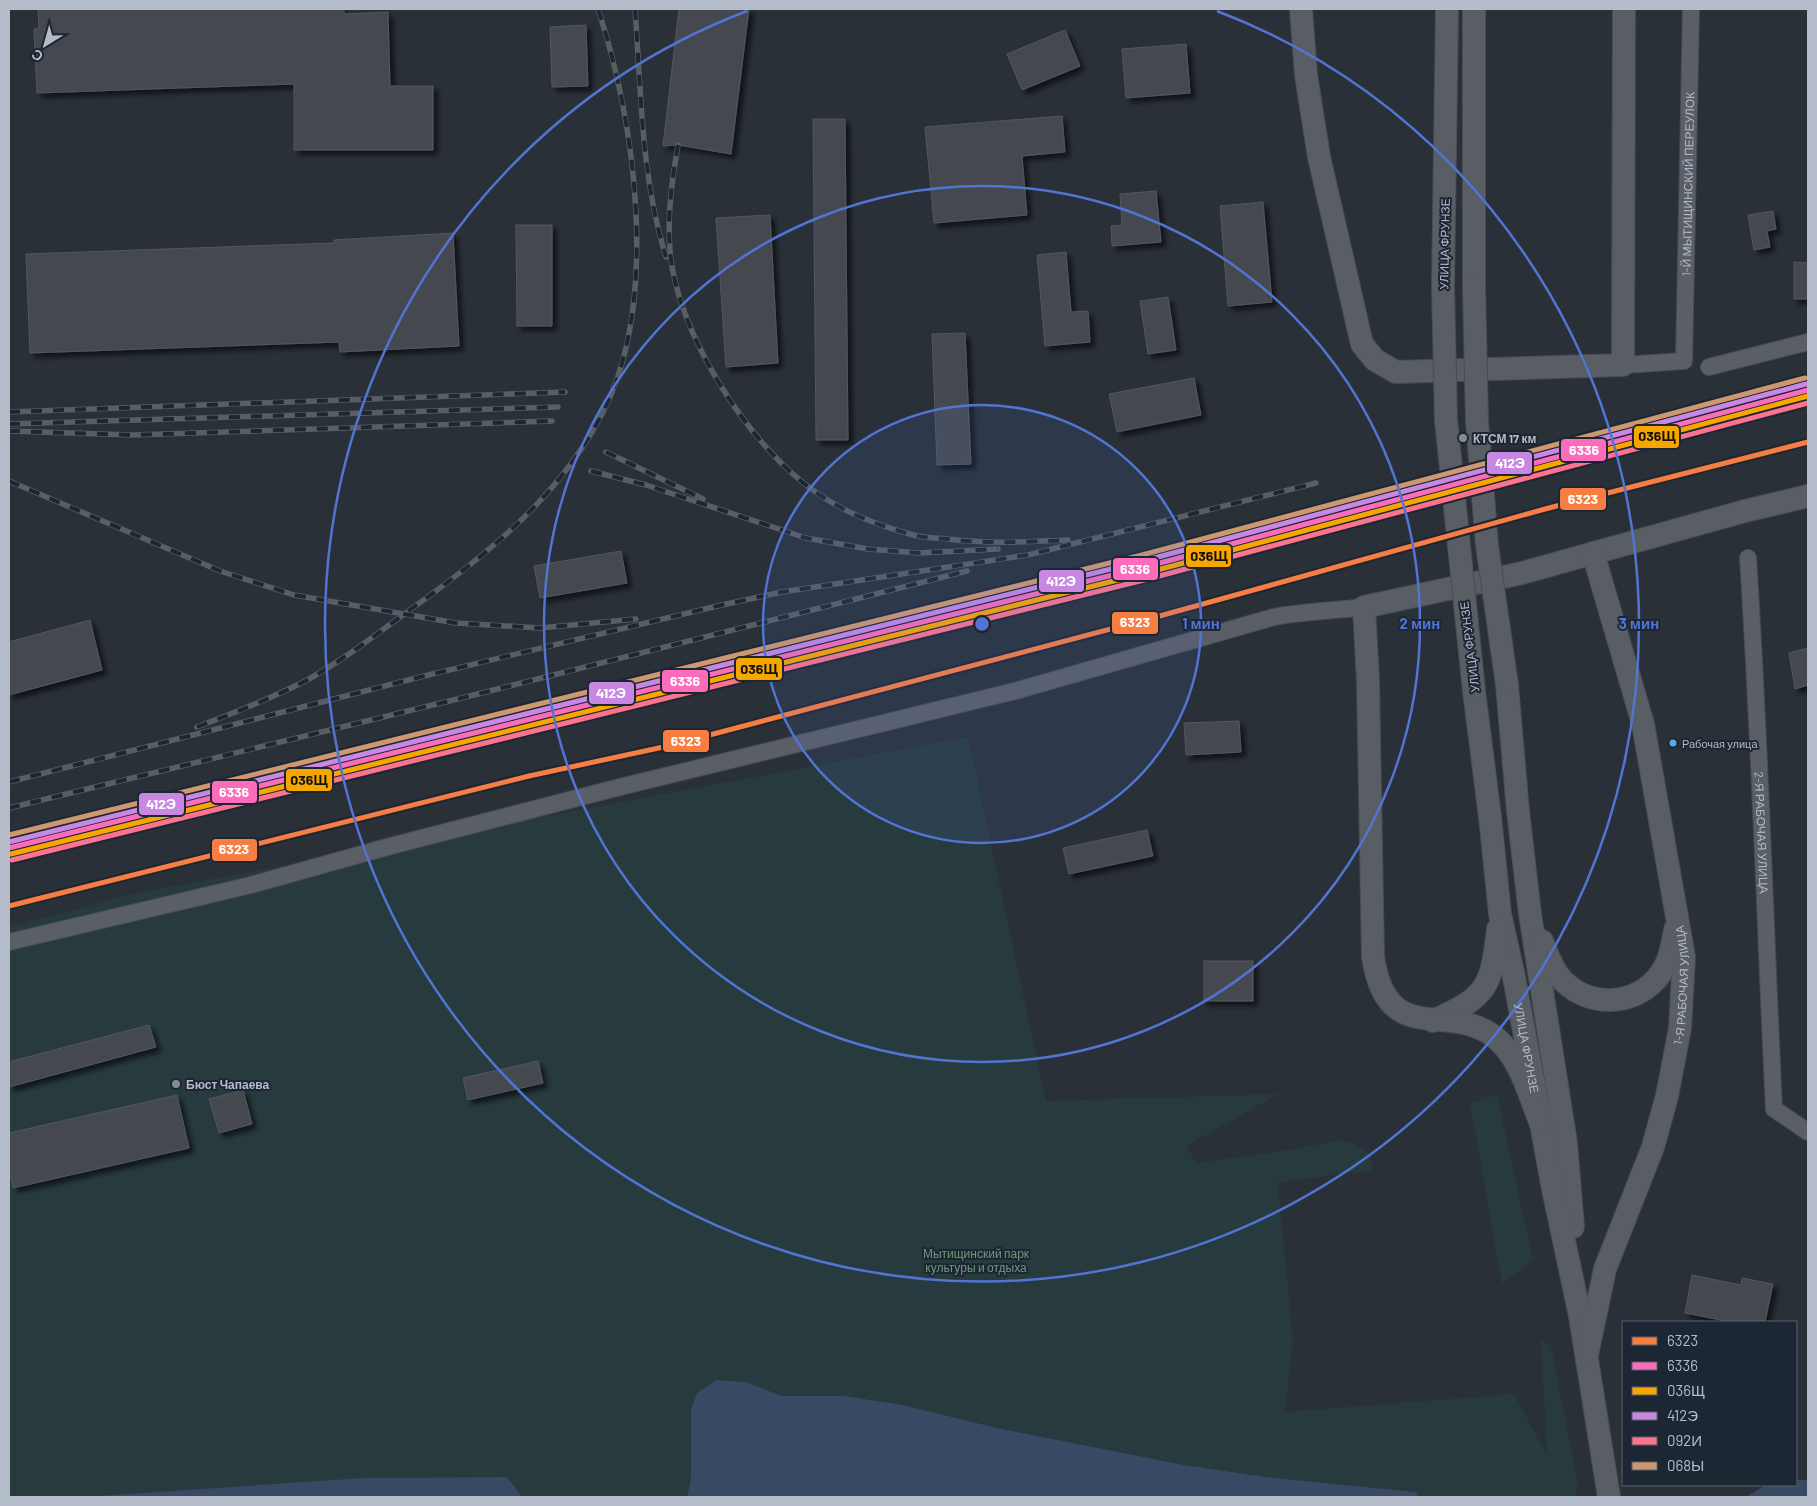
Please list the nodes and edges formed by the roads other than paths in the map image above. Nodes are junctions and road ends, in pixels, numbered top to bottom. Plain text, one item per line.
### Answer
1 (1301, 9) edge
2 (1447, 9) edge
3 (1474, 9) edge
4 (1624, 9) edge
5 (1691, 9) edge
6 (1808, 342) edge
7 (1623, 365) junction
8 (1709, 368) dead end
9 (1808, 496) edge
10 (1593, 553) junction
11 (1748, 558) dead end
12 (1364, 607) junction
13 (1500, 914) junction
14 (1530, 914) junction
15 (1677, 922) junction
16 (9, 942) edge
17 (1432, 1021) junction
18 (1541, 1124) junction
19 (1808, 1132) edge
20 (1573, 1278) junction
21 (1587, 1356) junction
22 (1608, 1488) edge

1 - 7 main road
2 - 13 main road, УЛИЦА ФРУНЗЕ, bridge
3 - 14 main road, УЛИЦА ФРУНЗЕ, bridge
4 - 7 main road
5 - 7 street, 1-Й МЫТИЩИНСКИЙ ПЕРЕУЛОК
6 - 8 street
9 - 10 main road
10 - 12 main road
10 - 15 main road, 1-Я РАБОЧАЯ УЛИЦА
11 - 19 street, 2-Я РАБОЧАЯ УЛИЦА
12 - 16 street
12 - 17 main road
13 - 17 main road
13 - 18 main road, УЛИЦА ФРУНЗЕ
14 - 15 main road
14 - 20 main road, УЛИЦА ФРУНЗЕ
15 - 21 main road, 1-Я РАБОЧАЯ УЛИЦА
17 - 18 main road
18 - 20 main road, УЛИЦА ФРУНЗЕ
20 - 21 main road, УЛИЦА ФРУНЗЕ
21 - 22 main road, УЛИЦА ФРУНЗЕ

